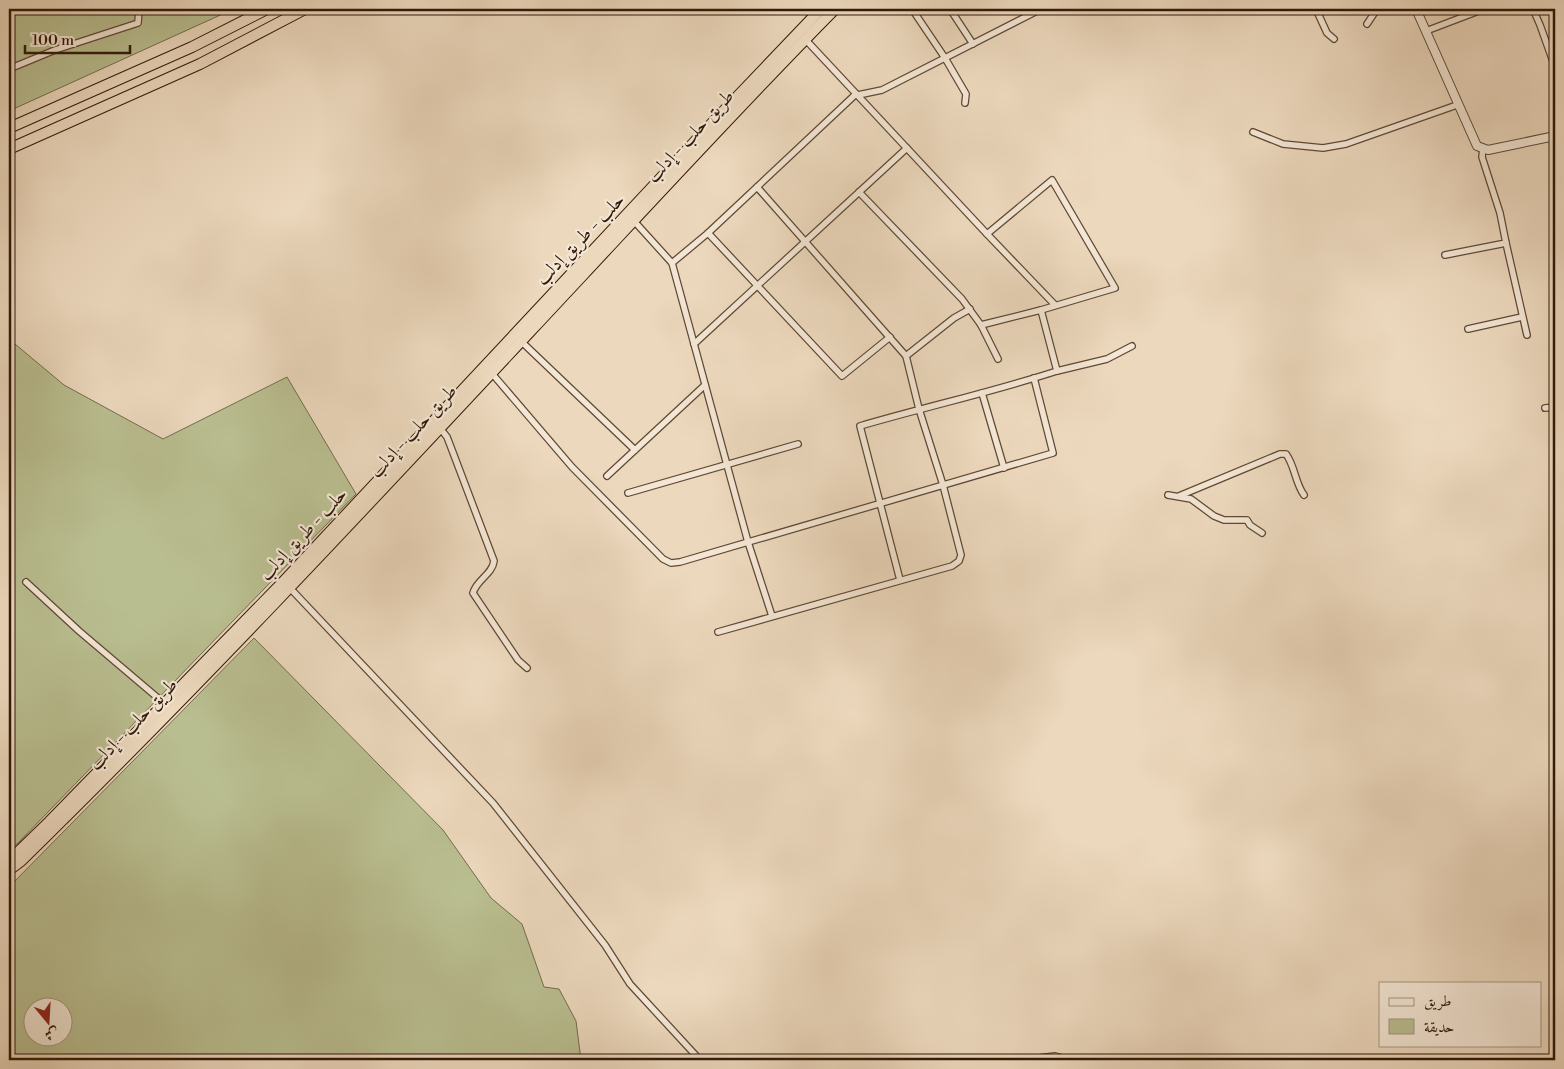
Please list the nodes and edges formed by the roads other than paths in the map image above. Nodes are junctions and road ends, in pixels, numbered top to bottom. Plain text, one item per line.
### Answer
1 (139, 9) edge
2 (267, 9) edge
3 (305, 9) edge
4 (822, 9) edge
5 (835, 9) edge
6 (912, 9) edge
7 (950, 9) edge
8 (1041, 9) edge
9 (1316, 9) edge
10 (1377, 9) edge
11 (1416, 9) edge
12 (1484, 9) edge
13 (1533, 9) edge
14 (1367, 24) dead end
15 (1426, 31) junction
16 (805, 39) junction
17 (1334, 39) dead end
18 (973, 44) junction
19 (945, 58) junction
20 (1555, 67) edge
21 (9, 69) edge
22 (857, 94) junction
23 (965, 103) dead end
24 (1458, 105) junction
25 (9, 128) edge
26 (1253, 132) dead end
27 (1555, 136) edge
28 (907, 148) junction
29 (1482, 148) junction
30 (9, 149) edge
31 (757, 187) junction
32 (859, 192) junction
33 (630, 218) junction
34 (708, 232) junction
35 (987, 234) junction
36 (806, 241) junction
37 (1506, 243) junction
38 (1445, 255) dead end
39 (672, 263) junction
40 (758, 286) junction
41 (1055, 305) junction
42 (970, 309) junction
43 (1041, 310) junction
44 (1522, 318) junction
45 (981, 325) junction
46 (1468, 329) dead end
47 (1526, 335) dead end
48 (890, 337) junction
49 (694, 344) junction
50 (524, 345) dead end
51 (1132, 346) dead end
52 (906, 356) junction
53 (998, 359) dead end
54 (1057, 370) junction
55 (496, 377) dead end
56 (1034, 378) junction
57 (705, 385) junction
58 (982, 394) junction
59 (1555, 407) edge
60 (1545, 408) dead end
61 (919, 409) junction
62 (436, 425) junction
63 (798, 444) dead end
64 (635, 450) junction
65 (727, 464) junction
66 (1004, 468) junction
67 (607, 476) dead end
68 (943, 485) junction
69 (628, 493) dead end
70 (1168, 495) dead end
71 (1304, 495) dead end
72 (1179, 496) junction
73 (880, 503) junction
74 (1262, 533) dead end
75 (748, 542) junction
76 (900, 580) junction
77 (26, 582) dead end
78 (286, 584) junction
79 (772, 616) junction
80 (718, 632) dead end
81 (527, 668) dead end
82 (164, 704) junction
83 (9, 859) edge
84 (9, 870) edge
85 (700, 1060) edge
86 (1022, 1060) edge
87 (1070, 1060) edge

1 - 21 street
2 - 25 highway
3 - 30 highway
4 - 33 highway, حلب - طريق إدلب
5 - 16 highway, طريق حلب - إدلب
6 - 19 street
7 - 18 street
8 - 18 street
9 - 17 street
10 - 14 street
11 - 15 street
12 - 15 street
13 - 20 street
15 - 24 street
16 - 22 street
16 - 33 highway, طريق حلب - إدلب
18 - 19 street
19 - 22 street
19 - 23 street
22 - 28 street
22 - 31 street
24 - 26 street
24 - 29 street
27 - 29 street
28 - 32 street
28 - 35 street
29 - 37 street
31 - 34 street
31 - 36 street
32 - 36 street
32 - 42 street
33 - 39 street
33 - 62 highway, طريق حلب - إدلب
34 - 39 street
34 - 40 street
35 - 41 street
35 - 41 street
36 - 40 street
36 - 48 street
37 - 38 street
37 - 44 street
39 - 49 street
40 - 48 street
40 - 49 street
41 - 43 street
42 - 45 street
42 - 52 street
43 - 45 street
43 - 54 street
44 - 46 street
44 - 47 street
45 - 53 street
48 - 52 street
49 - 57 street
50 - 64 street
51 - 54 street
52 - 61 street
54 - 56 street
55 - 75 street
56 - 58 street
56 - 66 street
57 - 64 street
57 - 65 street
58 - 61 street
58 - 66 street
59 - 60 street
61 - 68 street
61 - 73 street
62 - 78 highway, طريق حلب - إدلب
62 - 81 street
63 - 65 street
64 - 67 street
65 - 69 street
65 - 75 street
66 - 68 street
68 - 73 street
68 - 76 street
70 - 72 street
71 - 72 street
72 - 74 street
73 - 75 street
73 - 76 street
75 - 79 street
76 - 79 street
77 - 82 street
78 - 82 highway, حلب - طريق إدلب
78 - 84 highway, طريق حلب - إدلب
78 - 85 street
79 - 80 street
82 - 83 highway, حلب - طريق إدلب
86 - 87 street

